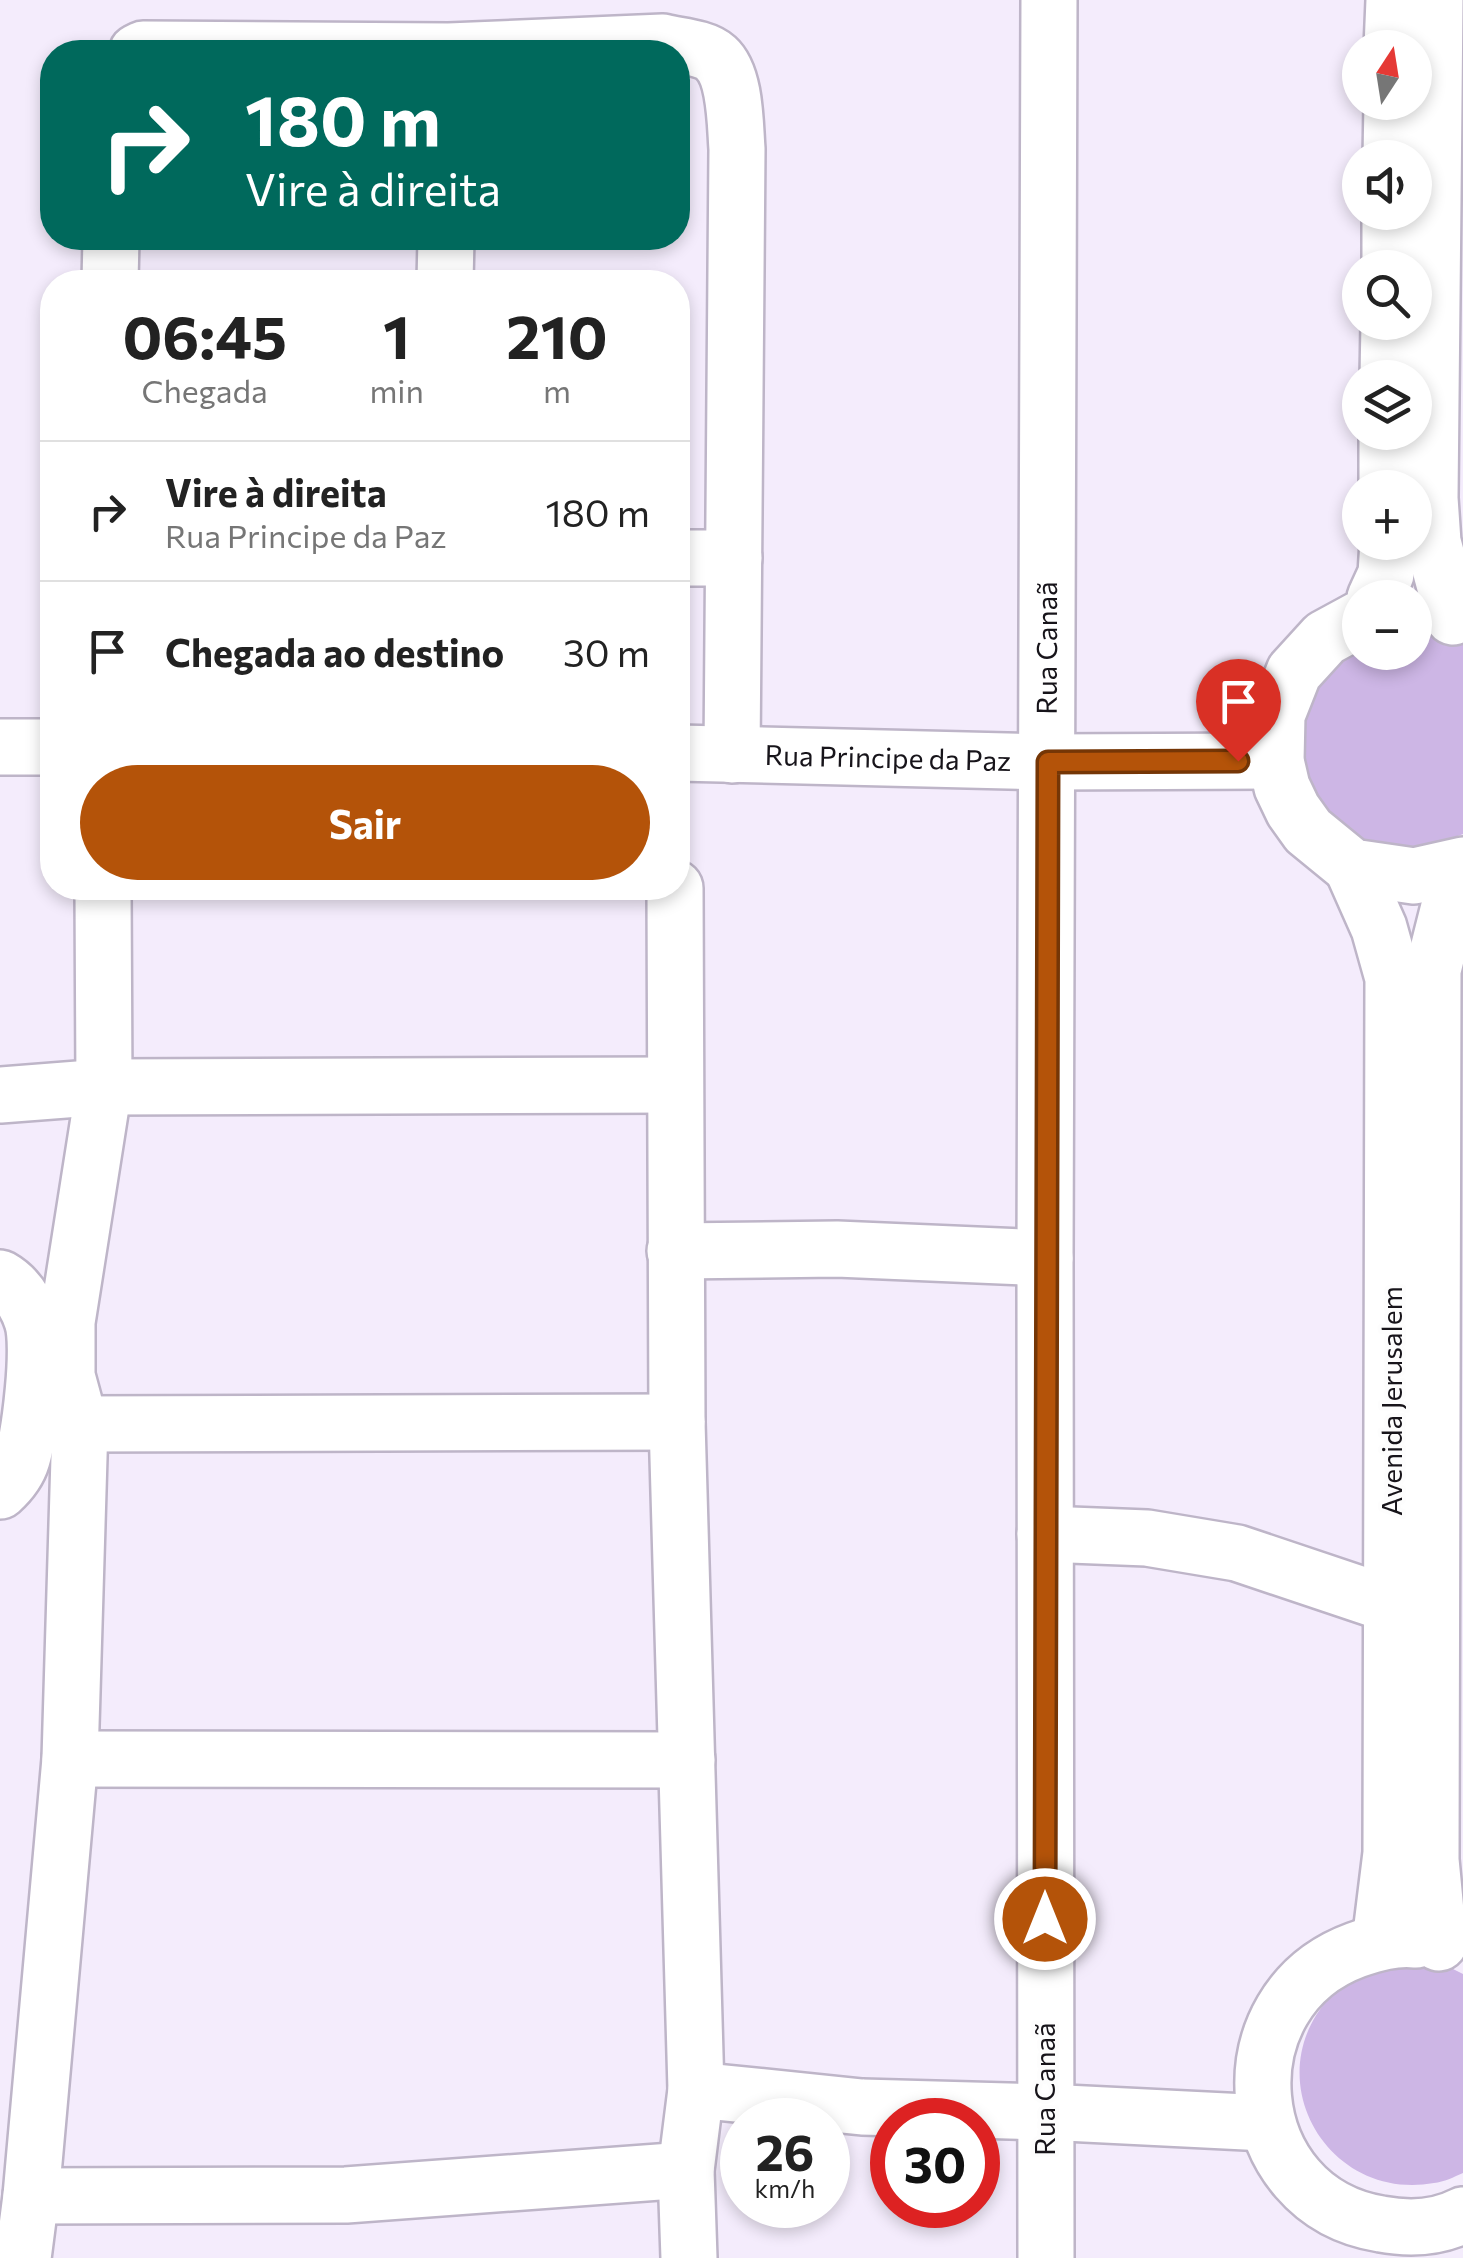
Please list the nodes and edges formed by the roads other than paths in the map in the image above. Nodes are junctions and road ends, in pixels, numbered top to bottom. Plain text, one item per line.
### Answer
1 (1049, 0) edge
2 (1394, 0) edge
3 (1435, 0) edge
4 (1393, 30) edge
5 (690, 49) edge
6 (1415, 250) edge
7 (1417, 340) edge
8 (690, 558) edge
9 (734, 558) junction
10 (1444, 617) edge
11 (1342, 629) edge
12 (0, 747) edge
13 (40, 748) edge
14 (690, 753) edge
15 (732, 755) junction
16 (1276, 761) junction
17 (1048, 762) junction
18 (1461, 866) edge
19 (1352, 868) junction
20 (103, 900) edge
21 (675, 900) edge
22 (674, 1085) junction
23 (104, 1086) junction
24 (0, 1095) edge
25 (1412, 1190) junction
26 (675, 1251) junction
27 (1045, 1258) junction
28 (0, 1278) edge
29 (677, 1422) junction
30 (80, 1424) junction
31 (0, 1490) edge
32 (1045, 1534) junction
33 (1411, 1614) junction
34 (1447, 1708) edge
35 (70, 1759) junction
36 (687, 1760) junction
37 (1380, 1942) junction
38 (1451, 1949) edge
39 (696, 2090) junction
40 (1044, 2112) junction
41 (1266, 2123) junction
42 (686, 2170) junction
43 (31, 2196) junction
44 (1463, 2215) edge
45 (1463, 2236) edge
46 (1359, 2240) edge
47 (23, 2258) edge
48 (689, 2258) edge
49 (1046, 2258) edge
50 (1445, 2258) edge

1 - 17 street, Rua Canaã
2 - 4 street
3 - 6 street
5 - 9 street
7 - 10 street
8 - 9 street
9 - 15 street
11 - 16 street, Avenida Jerusalem
12 - 13 street
14 - 15 street, Rua Principe da Paz
15 - 17 street, Rua Principe da Paz
16 - 17 street, Rua Principe da Paz
16 - 19 street, Avenida Jerusalem
17 - 27 street, Rua Canaã
18 - 19 street, Avenida Jerusalem
18 - 25 street, Avenida Jerusalem
19 - 25 street, Avenida Jerusalem
20 - 23 street
21 - 22 street
22 - 23 street
22 - 26 street
23 - 24 street
23 - 30 street
25 - 33 street, Avenida Jerusalem
26 - 27 street
26 - 29 street
27 - 32 street, Rua Canaã
28 - 31 street
29 - 30 street
29 - 36 street
30 - 35 street
32 - 33 street
32 - 40 street, Rua Canaã
33 - 34 street, Avenida Jerusalem
33 - 37 street, Avenida Jerusalem
34 - 38 street, Avenida Jerusalem
35 - 36 street
35 - 43 street
36 - 39 street
37 - 38 street, Avenida Jerusalem
37 - 41 street, Avenida Jerusalem
39 - 40 street
39 - 42 street
40 - 41 street
40 - 49 street, Rua Canaã
41 - 46 street, Avenida Jerusalem
42 - 43 street
42 - 48 street
43 - 47 street
44 - 46 street, Avenida Jerusalem
45 - 50 street

